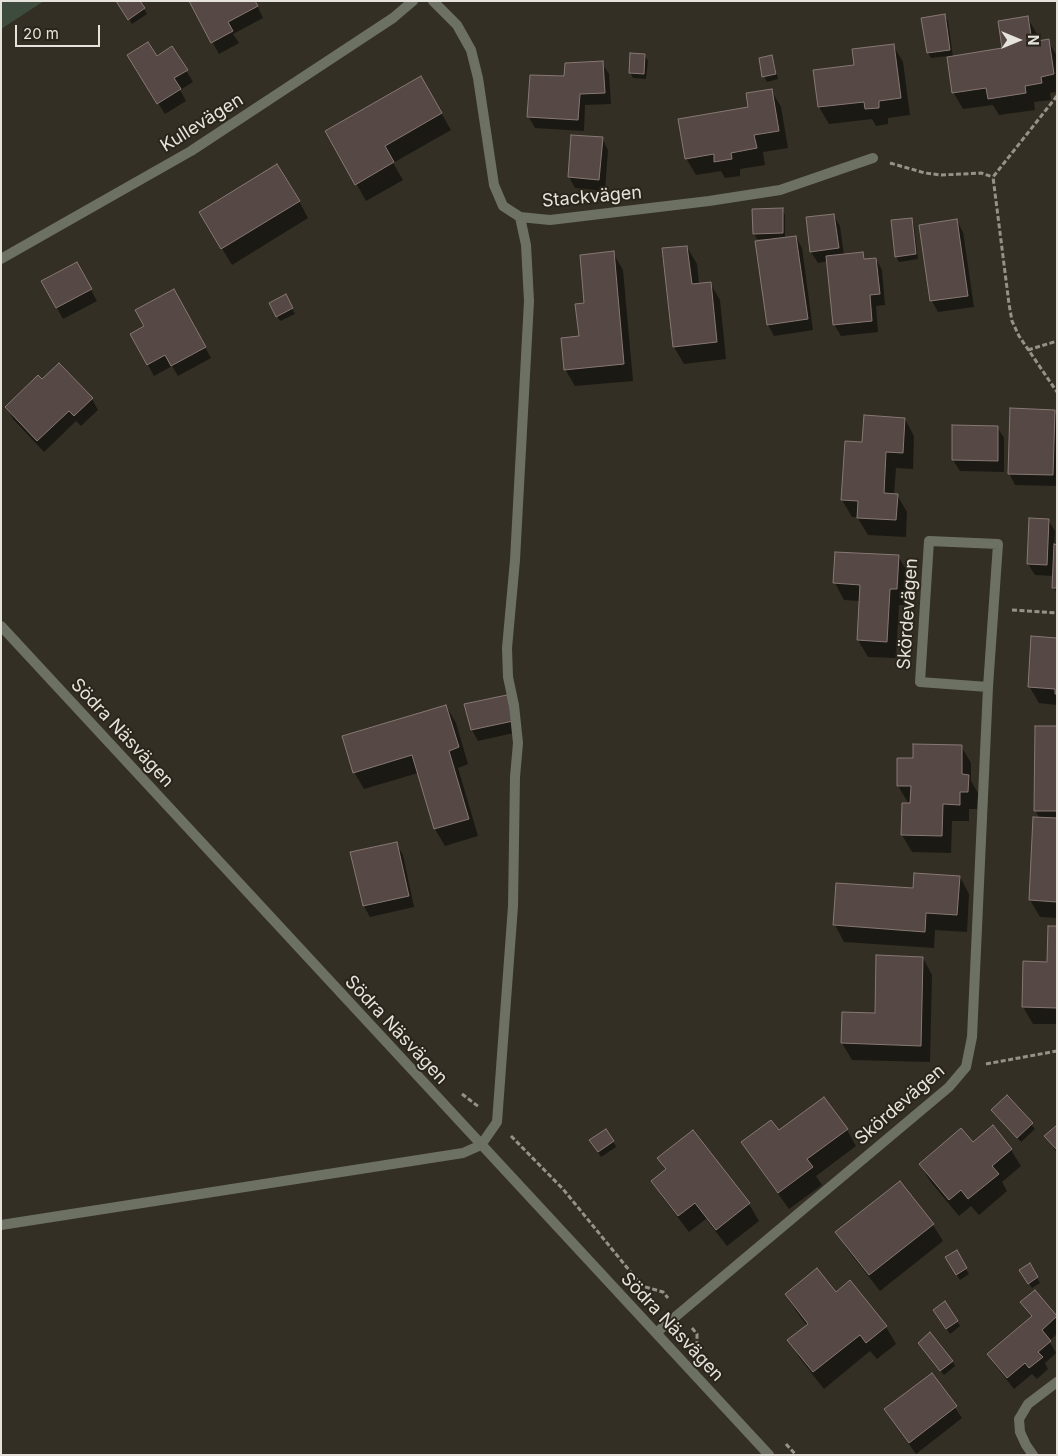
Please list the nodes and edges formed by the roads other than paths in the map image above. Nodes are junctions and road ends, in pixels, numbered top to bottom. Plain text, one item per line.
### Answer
1 (413, 1) edge
2 (433, 1) edge
3 (873, 158) road end
4 (520, 217) junction
5 (1, 259) edge
6 (1, 626) edge
7 (988, 687) junction
8 (481, 1145) junction
9 (1, 1225) edge
10 (656, 1333) junction
11 (1057, 1382) edge
12 (769, 1455) edge
13 (1033, 1455) edge

1 - 5 street, Kullevägen
2 - 4 street, Stackvägen
3 - 4 street, Stackvägen
4 - 8 street
6 - 8 street, Södra Näsvägen
7 - 7 street, Skördevägen
7 - 10 street, Skördevägen
8 - 9 street
8 - 10 street, Södra Näsvägen
10 - 12 street, Södra Näsvägen
11 - 13 street

